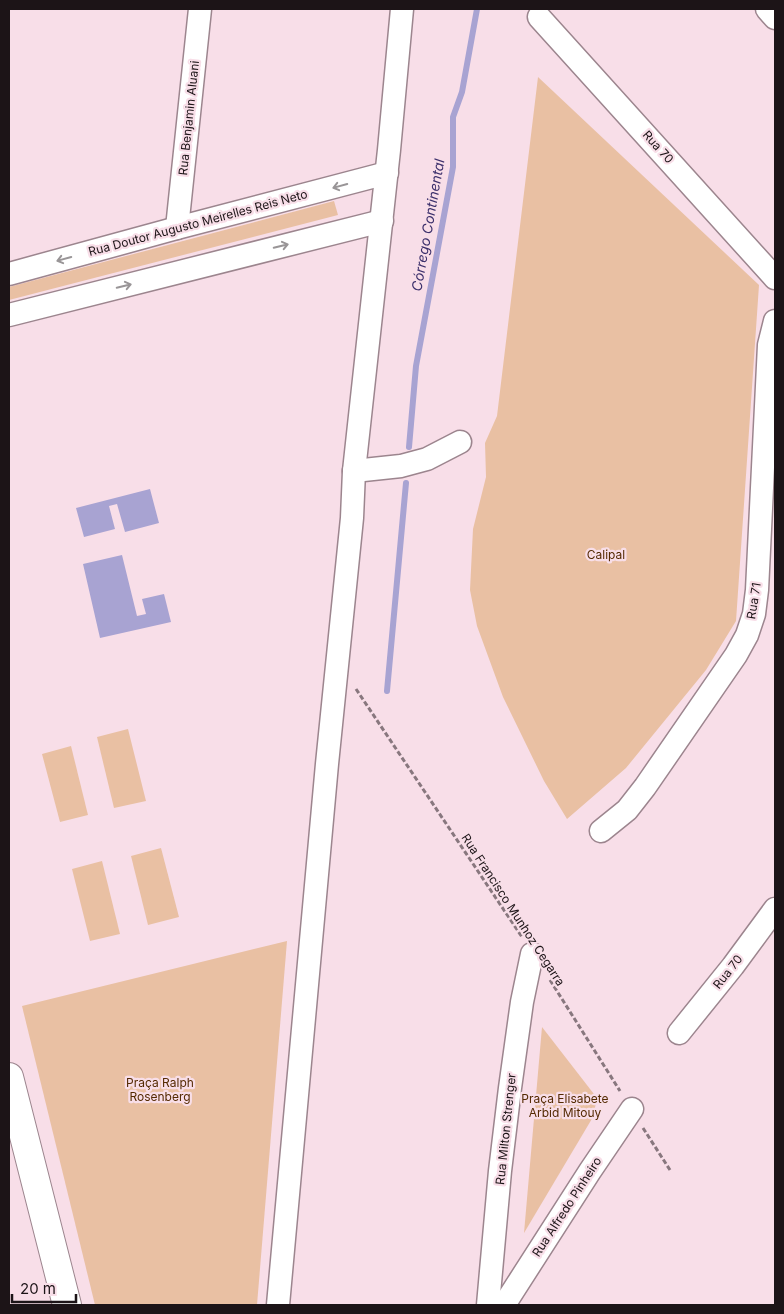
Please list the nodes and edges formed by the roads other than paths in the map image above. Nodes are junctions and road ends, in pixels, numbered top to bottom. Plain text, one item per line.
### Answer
1 (200, 9) edge
2 (402, 9) edge
3 (767, 9) edge
4 (539, 17) dead end
5 (775, 18) edge
6 (387, 173) junction
7 (382, 221) junction
8 (177, 228) junction
9 (10, 270) edge
10 (775, 278) edge
11 (9, 315) edge
12 (775, 321) edge
13 (460, 442) dead end
14 (354, 471) junction
15 (601, 831) dead end
16 (775, 909) edge
17 (532, 954) road end
18 (679, 1033) dead end
19 (9, 1076) edge
20 (632, 1109) road end
21 (67, 1305) edge
22 (278, 1305) edge
23 (488, 1305) edge
24 (504, 1305) edge

1 - 8 street, Rua Benjamin Aluani
2 - 6 street
3 - 5 street
4 - 10 street, Rua 70
6 - 7 street
6 -> 8 street, Rua Doutor Augusto Meirelles Reis Neto
11 -> 7 street
7 - 14 street
8 -> 9 street, Rua Doutor Augusto Meirelles Reis Neto
12 - 15 street, Rua 71
13 - 14 street
14 - 22 street
16 - 18 street, Rua 70
17 - 23 street, Rua Milton Strenger
19 - 21 street
20 - 24 street, Rua Alfredo Pinheiro

